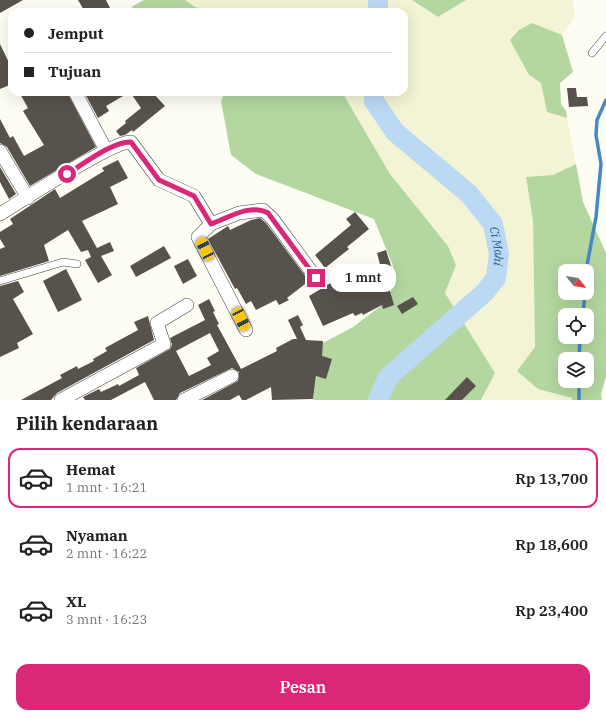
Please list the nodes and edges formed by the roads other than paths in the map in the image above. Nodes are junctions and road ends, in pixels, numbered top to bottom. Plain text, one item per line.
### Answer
1 (606, 36) edge
2 (592, 54) dead end
3 (77, 96) edge
4 (106, 150) junction
5 (0, 151) edge
6 (28, 198) junction
7 (0, 214) edge
8 (211, 224) junction
9 (77, 264) dead end
10 (316, 278) dead end
11 (0, 281) edge
12 (187, 305) dead end
13 (246, 330) dead end
14 (232, 376) dead end
15 (61, 400) edge
16 (184, 400) edge

1 - 2 lane
3 - 4 street
4 - 6 street
4 - 8 street
5 - 6 street
6 - 7 street
8 - 10 street
8 - 13 street
9 - 11 lane
12 - 15 street
14 - 16 street

